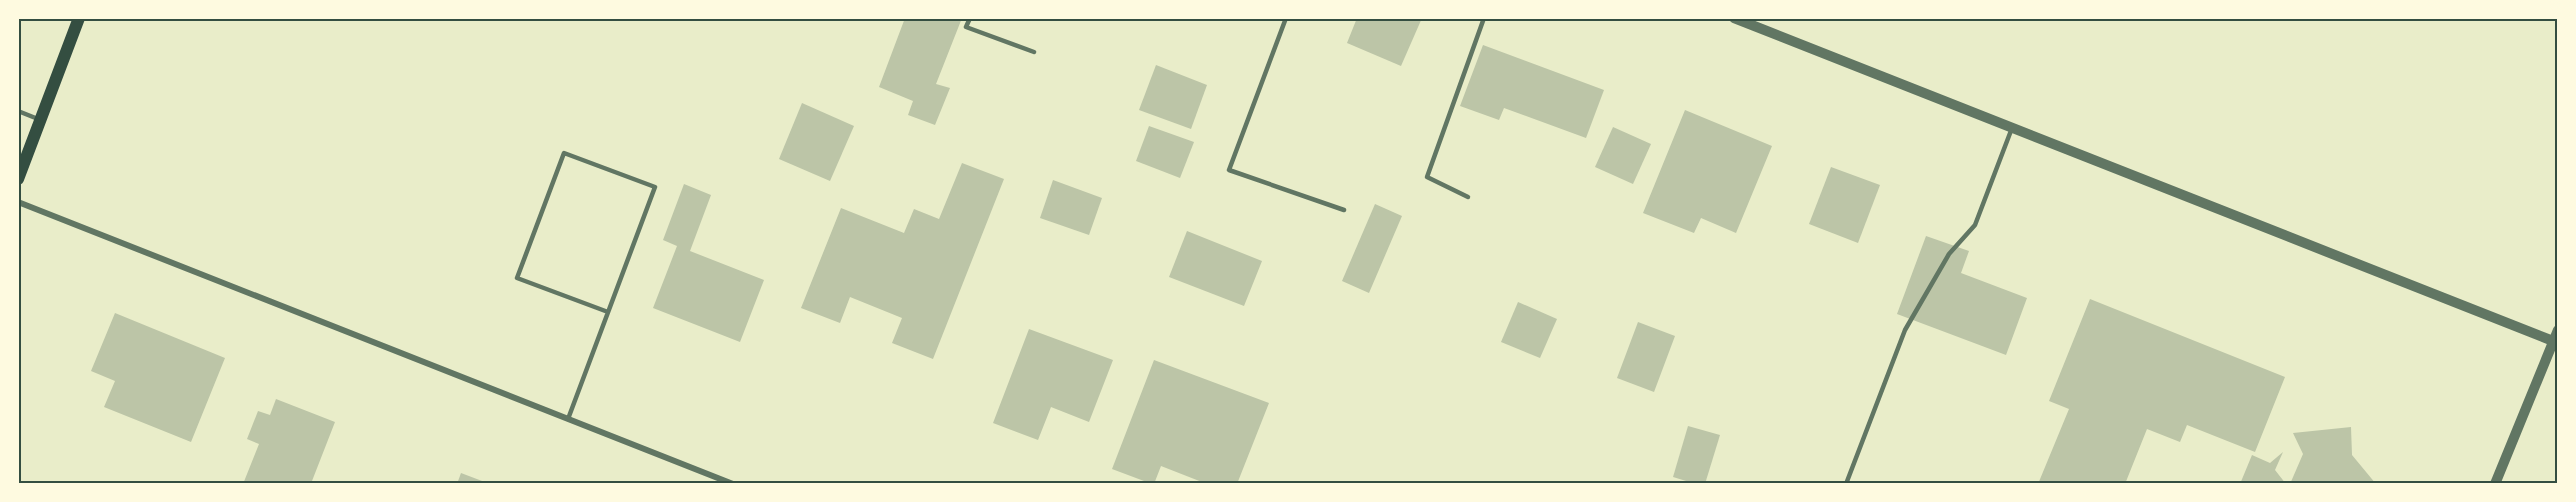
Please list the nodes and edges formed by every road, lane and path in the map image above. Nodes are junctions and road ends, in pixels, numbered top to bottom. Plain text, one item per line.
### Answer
1 (79, 18) edge
2 (969, 18) edge
3 (1286, 18) edge
4 (1485, 18) edge
5 (1734, 18) edge
6 (1034, 52) dead end
7 (18, 111) edge
8 (41, 120) junction
9 (2012, 128) junction
10 (18, 179) edge
11 (1468, 197) dead end
12 (18, 202) edge
13 (1344, 210) dead end
14 (608, 312) junction
15 (2558, 330) edge
16 (2553, 341) junction
17 (568, 419) junction
18 (733, 484) edge
19 (1846, 484) edge
20 (2495, 484) edge

1 - 8 main road
2 - 6 lane
3 - 13 lane
4 - 11 lane
5 - 9 street
7 - 8 lane
8 - 10 main road
9 - 16 street
9 - 19 lane
12 - 17 street
14 - 14 lane
14 - 17 lane
15 - 16 street
16 - 20 street
17 - 18 street

